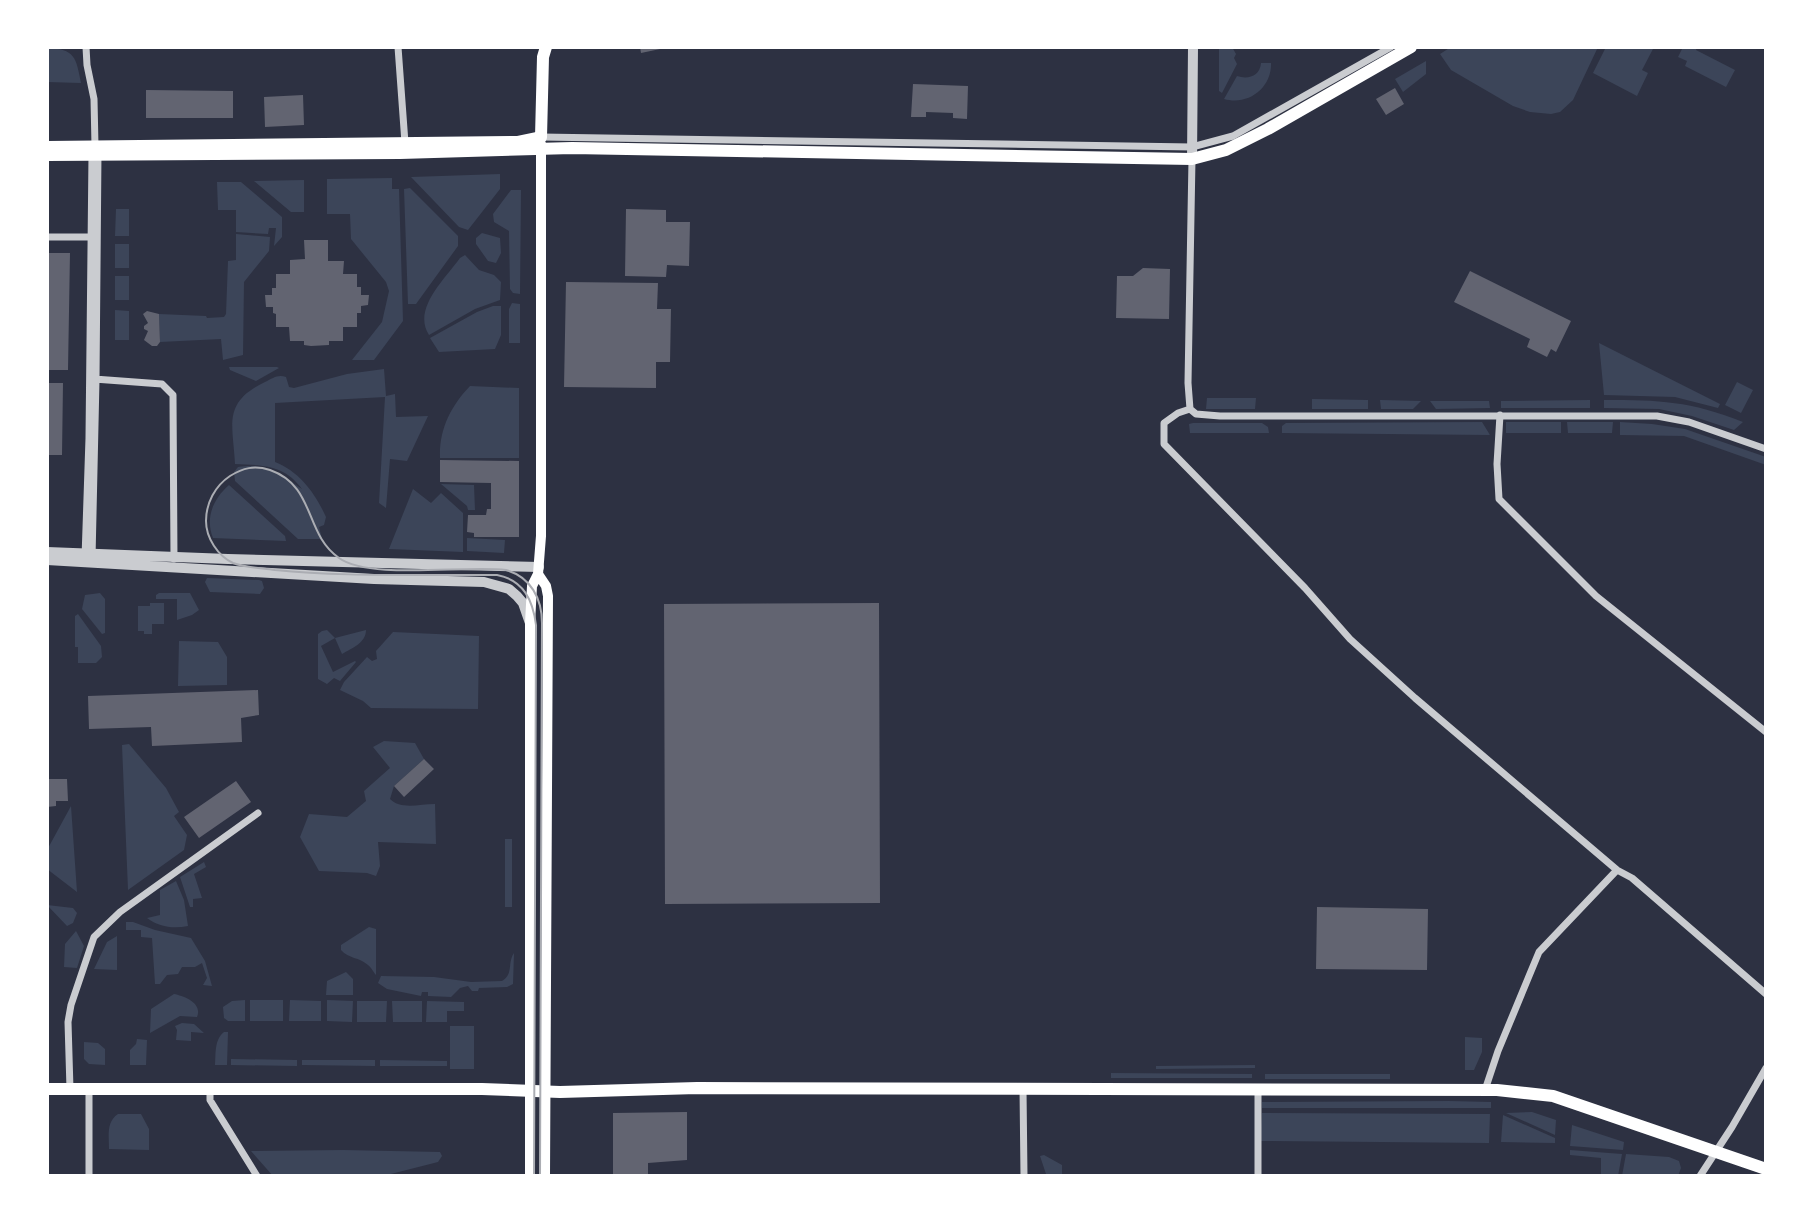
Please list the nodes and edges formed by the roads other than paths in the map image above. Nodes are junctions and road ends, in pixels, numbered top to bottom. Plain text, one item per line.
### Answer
1 (86, 47) edge
2 (398, 47) edge
3 (546, 47) edge
4 (1193, 47) edge
5 (1391, 47) edge
6 (1411, 47) edge
7 (541, 143) junction
8 (405, 144) junction
9 (47, 147) edge
10 (95, 149) junction
11 (1192, 153) junction
12 (47, 155) edge
13 (47, 237) edge
14 (93, 237) junction
15 (93, 379) junction
16 (1190, 409) junction
17 (1500, 415) junction
18 (1766, 449) edge
19 (47, 552) edge
20 (89, 558) junction
21 (47, 560) edge
22 (173, 562) junction
23 (539, 570) junction
24 (530, 623) junction
25 (1766, 732) edge
26 (258, 813) dead end
27 (1618, 870) junction
28 (1766, 994) edge
29 (1766, 1068) edge
30 (47, 1089) edge
31 (70, 1089) junction
32 (89, 1089) junction
33 (1023, 1089) junction
34 (210, 1090) junction
35 (1258, 1090) junction
36 (1485, 1090) junction
37 (530, 1091) junction
38 (545, 1092) junction
39 (1715, 1151) junction
40 (1766, 1169) edge
41 (89, 1176) edge
42 (257, 1176) edge
43 (530, 1176) edge
44 (545, 1176) edge
45 (1024, 1176) edge
46 (1258, 1176) edge
47 (1700, 1176) edge

1 - 10 street
2 - 8 street
3 - 7 main road
4 - 11 street
5 - 11 street
6 - 11 main road
7 - 8 main road
7 - 10 main road
7 - 11 main road
7 - 23 main road
8 - 10 main road
9 - 10 main road
10 - 12 main road
10 - 14 street
11 - 16 street
13 - 14 street
14 - 15 street
15 - 20 street
15 - 22 street
16 - 17 street
16 - 27 street
17 - 18 street
17 - 25 street
19 - 20 street
20 - 21 street
20 - 22 street
22 - 23 street
22 - 24 street
23 - 24 main road
23 - 38 main road
24 - 37 main road
26 - 31 street
27 - 28 street
27 - 36 street
29 - 39 street
30 - 31 main road
31 - 32 main road
32 - 34 main road
32 - 41 street
33 - 35 main road
33 - 38 main road
33 - 45 street
34 - 37 main road
34 - 42 street
35 - 36 main road
35 - 46 street
36 - 39 main road
37 - 38 main road
37 - 43 main road
38 - 44 main road
39 - 40 main road
39 - 47 street

